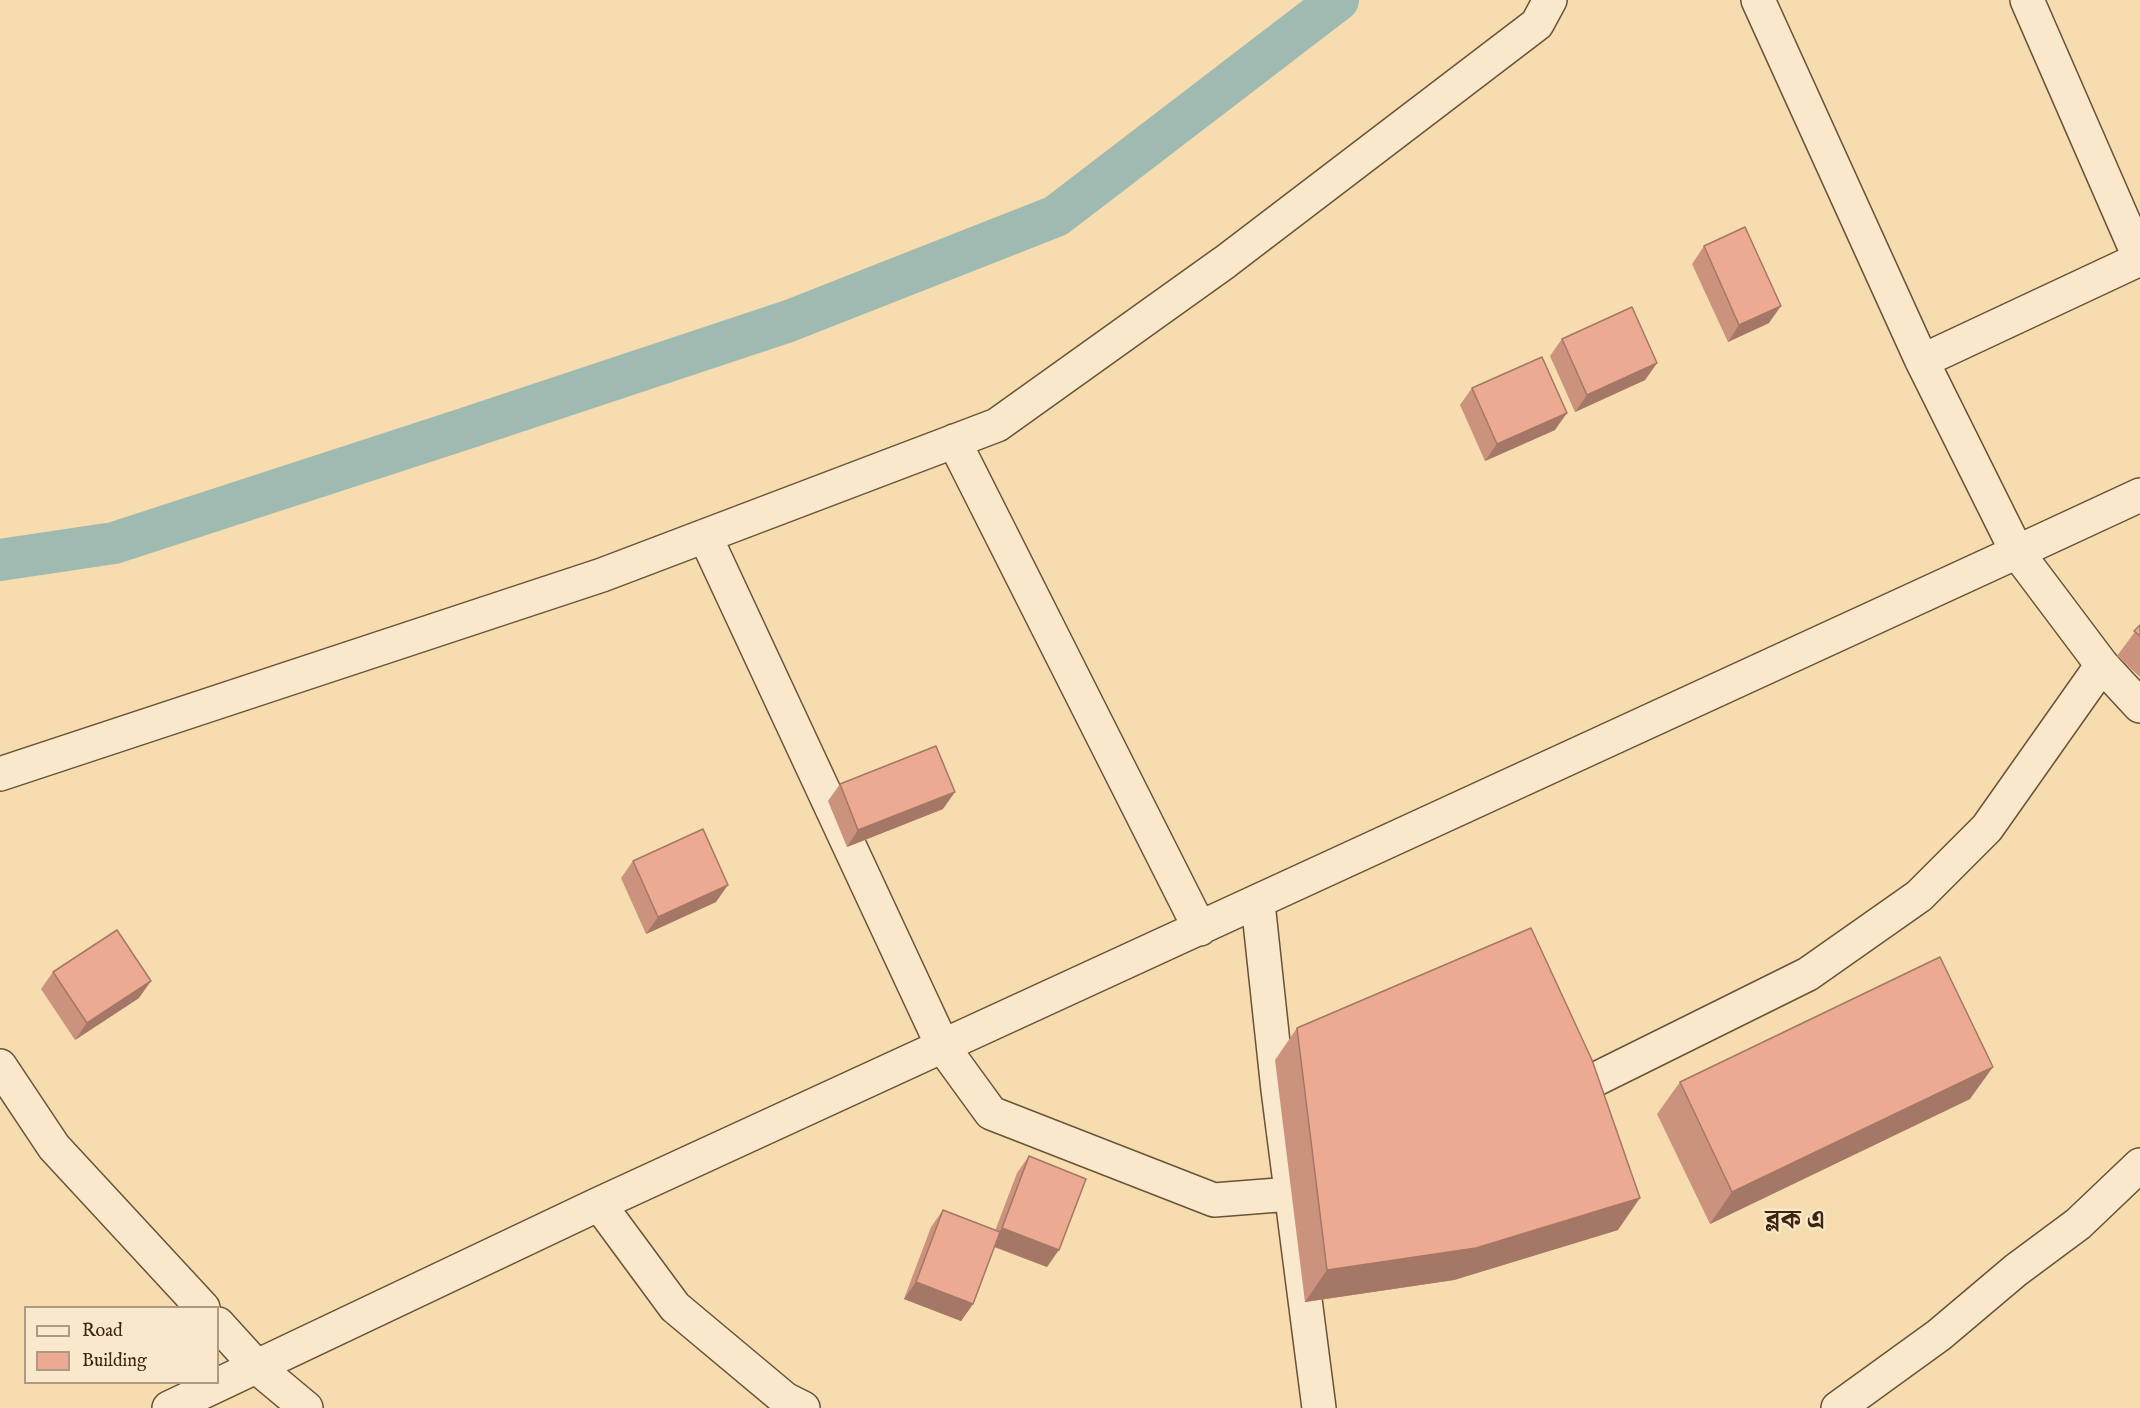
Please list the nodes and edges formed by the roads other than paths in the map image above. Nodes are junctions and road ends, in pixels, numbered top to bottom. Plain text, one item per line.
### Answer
1 (1550, 0) edge
2 (1758, 0) edge
3 (2027, 0) edge
4 (2140, 259) edge
5 (1922, 361) junction
6 (954, 441) junction
7 (2140, 495) edge
8 (705, 536) junction
9 (2017, 552) junction
10 (2102, 664) junction
11 (2140, 706) edge
12 (0, 774) edge
13 (1258, 903) junction
14 (1200, 929) junction
15 (943, 1047) junction
16 (0, 1066) edge
17 (1570, 1092) edge
18 (2140, 1166) edge
19 (1291, 1194) junction
20 (599, 1204) junction
21 (201, 1306) edge
22 (219, 1325) edge
23 (258, 1368) junction
24 (169, 1408) edge
25 (306, 1408) edge
26 (803, 1408) edge
27 (1319, 1408) edge
28 (1838, 1408) edge

1 - 6 street
2 - 5 street
3 - 4 street
4 - 5 street
5 - 9 street
6 - 8 street
6 - 14 street
7 - 9 street
8 - 12 street
8 - 15 street
9 - 10 street
9 - 13 street
10 - 11 street
10 - 17 street
13 - 14 street
13 - 19 street
14 - 15 street
15 - 19 street
15 - 20 street
16 - 21 street
18 - 28 street
19 - 27 street
20 - 23 street
20 - 26 street
22 - 23 street
23 - 24 street
23 - 25 street

